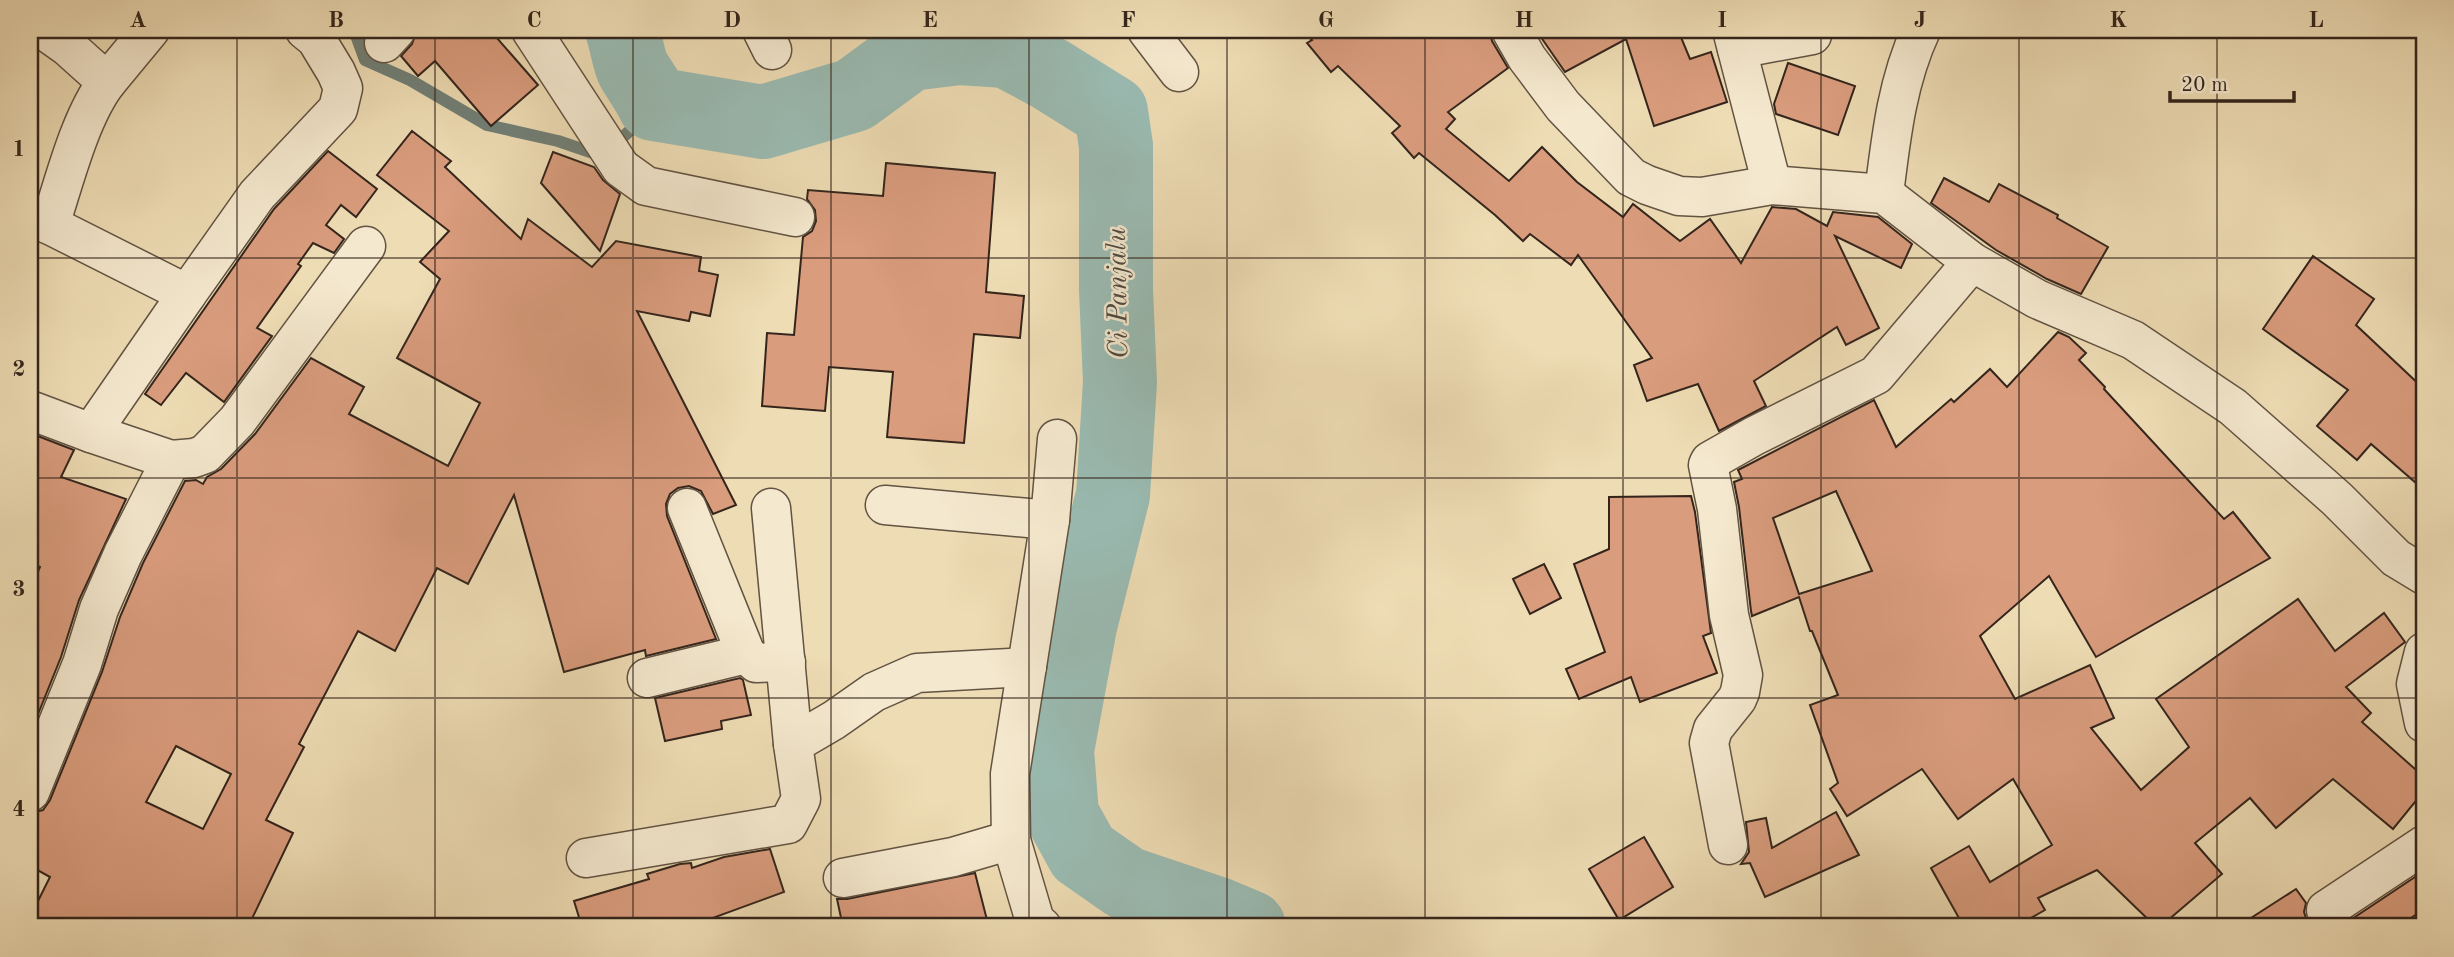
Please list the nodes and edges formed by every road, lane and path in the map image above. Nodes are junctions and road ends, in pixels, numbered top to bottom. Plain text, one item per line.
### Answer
1 (44, 30) edge
2 (150, 30) edge
3 (305, 30) edge
4 (531, 30) edge
5 (1147, 30) edge
6 (1511, 30) edge
7 (1921, 30) edge
8 (1812, 35) dead end
9 (1734, 40) edge
10 (1179, 72) dead end
11 (107, 82) junction
12 (1772, 185) junction
13 (1884, 194) junction
14 (795, 217) dead end
15 (40, 221) edge
16 (366, 246) dead end
17 (1972, 262) junction
18 (187, 294) junction
19 (30, 410) edge
20 (91, 433) junction
21 (1056, 439) dead end
22 (171, 460) junction
23 (885, 505) dead end
24 (687, 508) dead end
25 (771, 508) dead end
26 (1050, 520) junction
27 (2424, 575) edge
28 (2424, 652) edge
29 (746, 654) junction
30 (786, 662) junction
31 (1027, 667) junction
32 (647, 678) dead end
33 (2424, 723) edge
34 (793, 744) junction
35 (30, 792) edge
36 (1011, 840) junction
37 (1728, 845) dead end
38 (2424, 845) edge
39 (586, 858) dead end
40 (843, 878) dead end
41 (2326, 910) dead end
42 (1042, 927) edge

1 - 11 street
2 - 11 street
3 - 18 street
4 - 14 street
5 - 10 street
6 - 12 street
7 - 13 street
8 - 9 street
9 - 12 street
11 - 15 street
12 - 13 street
13 - 17 street
15 - 18 street
16 - 22 street
17 - 27 street
17 - 37 street
18 - 20 street
19 - 20 street
20 - 22 street
21 - 26 street
22 - 35 street
23 - 26 street
24 - 29 street
25 - 30 street
26 - 31 street
28 - 33 street
29 - 30 street
29 - 32 street
30 - 34 street
31 - 34 street
31 - 36 street
34 - 39 street
36 - 40 street
36 - 42 street
38 - 41 street

